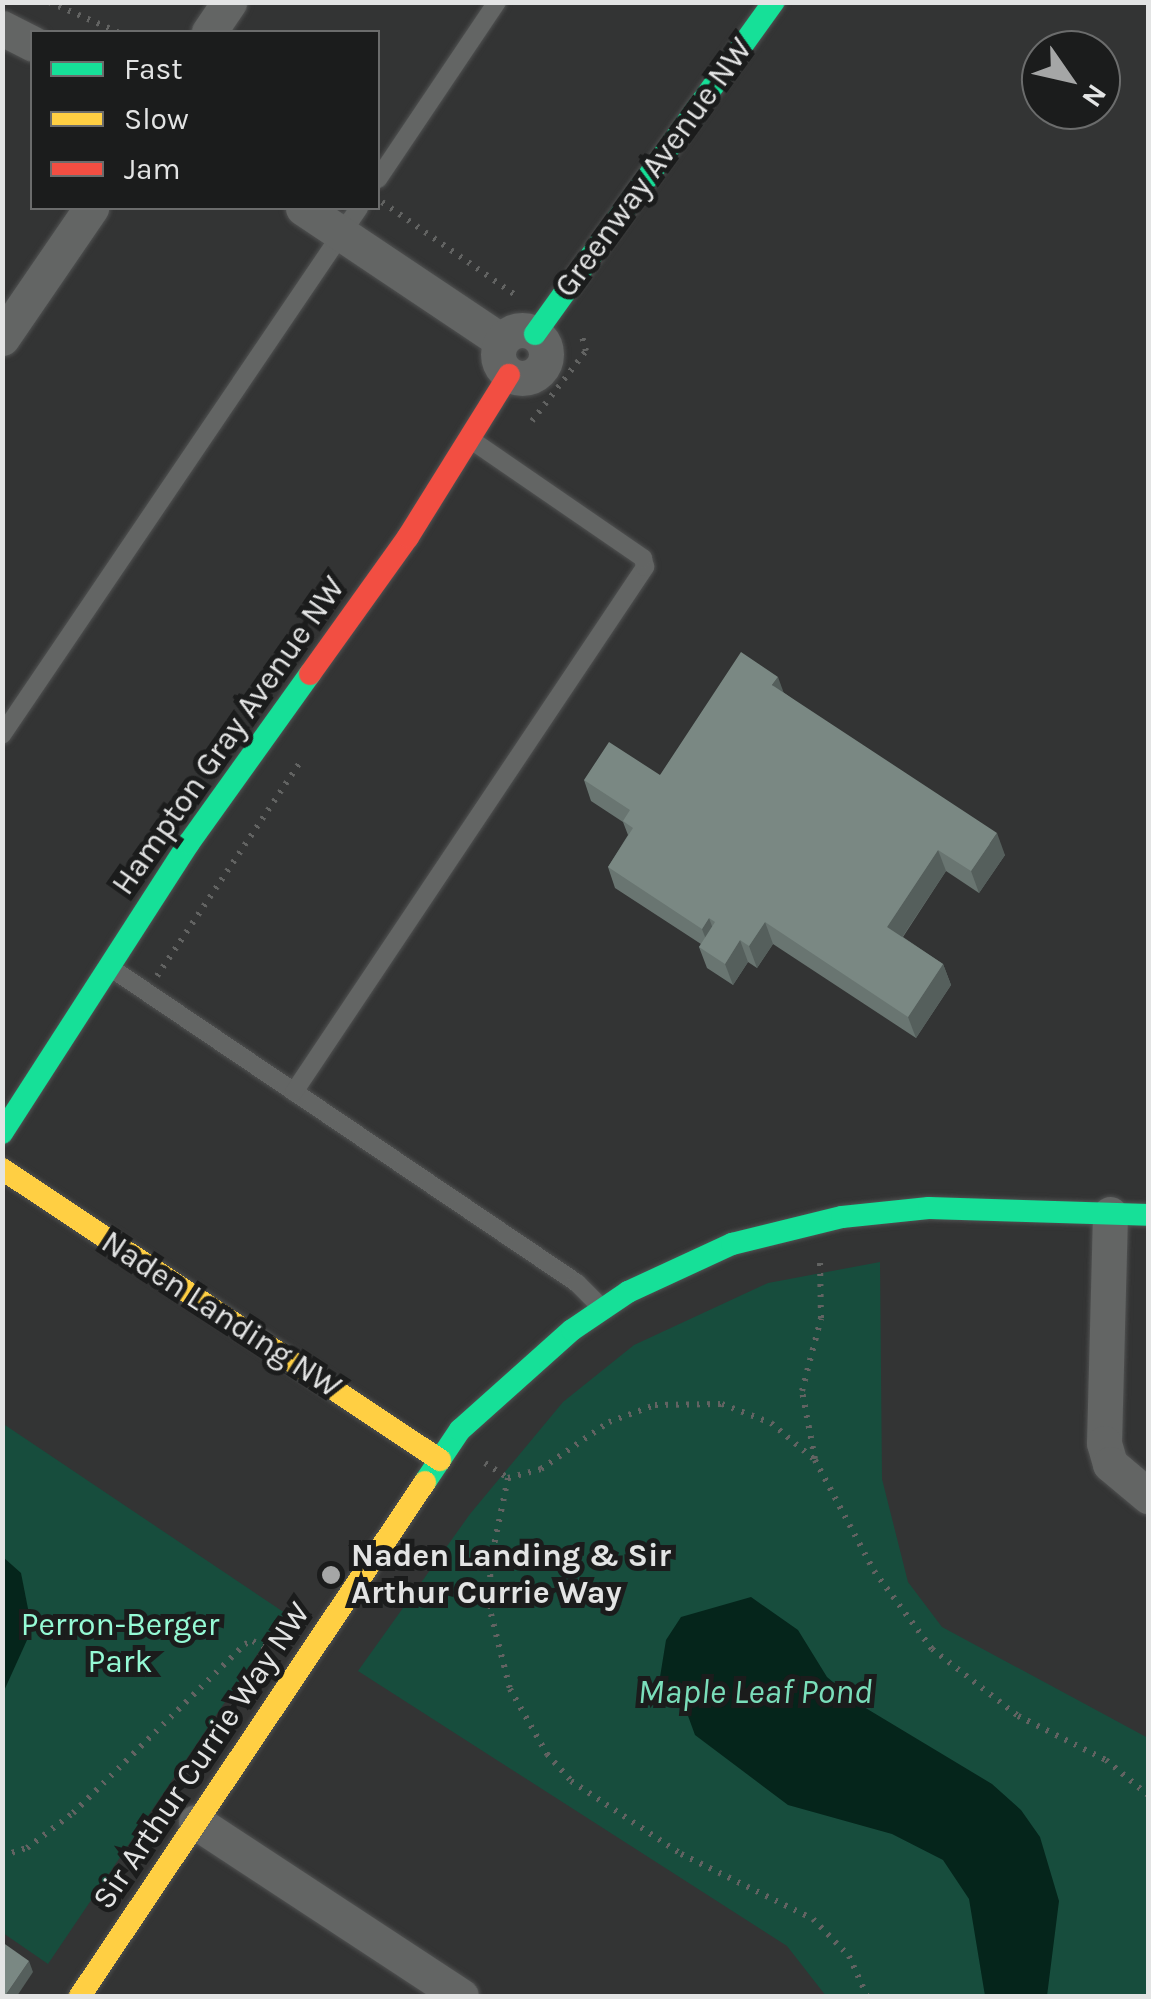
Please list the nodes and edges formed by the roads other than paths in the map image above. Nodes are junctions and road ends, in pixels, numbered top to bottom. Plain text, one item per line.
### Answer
1 (229, 2) edge
2 (497, 2) edge
3 (774, 2) edge
4 (2, 28) edge
5 (210, 30) edge
6 (30, 42) edge
7 (380, 177) edge
8 (90, 210) edge
9 (311, 210) edge
10 (350, 220) edge
11 (2, 338) edge
12 (523, 342) junction
13 (470, 438) junction
14 (2, 735) edge
15 (110, 967) junction
16 (294, 1092) junction
17 (2, 1133) edge
18 (2, 1169) edge
19 (1110, 1214) junction
20 (1148, 1215) edge
21 (602, 1309) junction
22 (440, 1460) junction
23 (1148, 1496) edge
24 (196, 1822) junction
25 (80, 1996) edge
26 (461, 1996) edge

1 - 5 street
2 - 7 lane
3 - 12 street, Greenway Avenue NW
4 - 6 street
8 - 11 street
9 - 10 street
10 - 12 street
10 - 14 lane
12 - 13 street, Hampton Gray Avenue NW
13 - 15 street, Hampton Gray Avenue NW
13 - 16 lane
15 - 16 lane
15 - 17 street, Hampton Gray Avenue NW
16 - 21 lane
18 - 22 street, Naden Landing NW
19 - 20 street, Sir Arthur Currie Way NW
19 - 21 street, Sir Arthur Currie Way NW
19 - 23 street
21 - 22 street, Sir Arthur Currie Way NW
22 - 24 street, Sir Arthur Currie Way NW
24 - 25 street, Sir Arthur Currie Way NW
24 - 26 street

